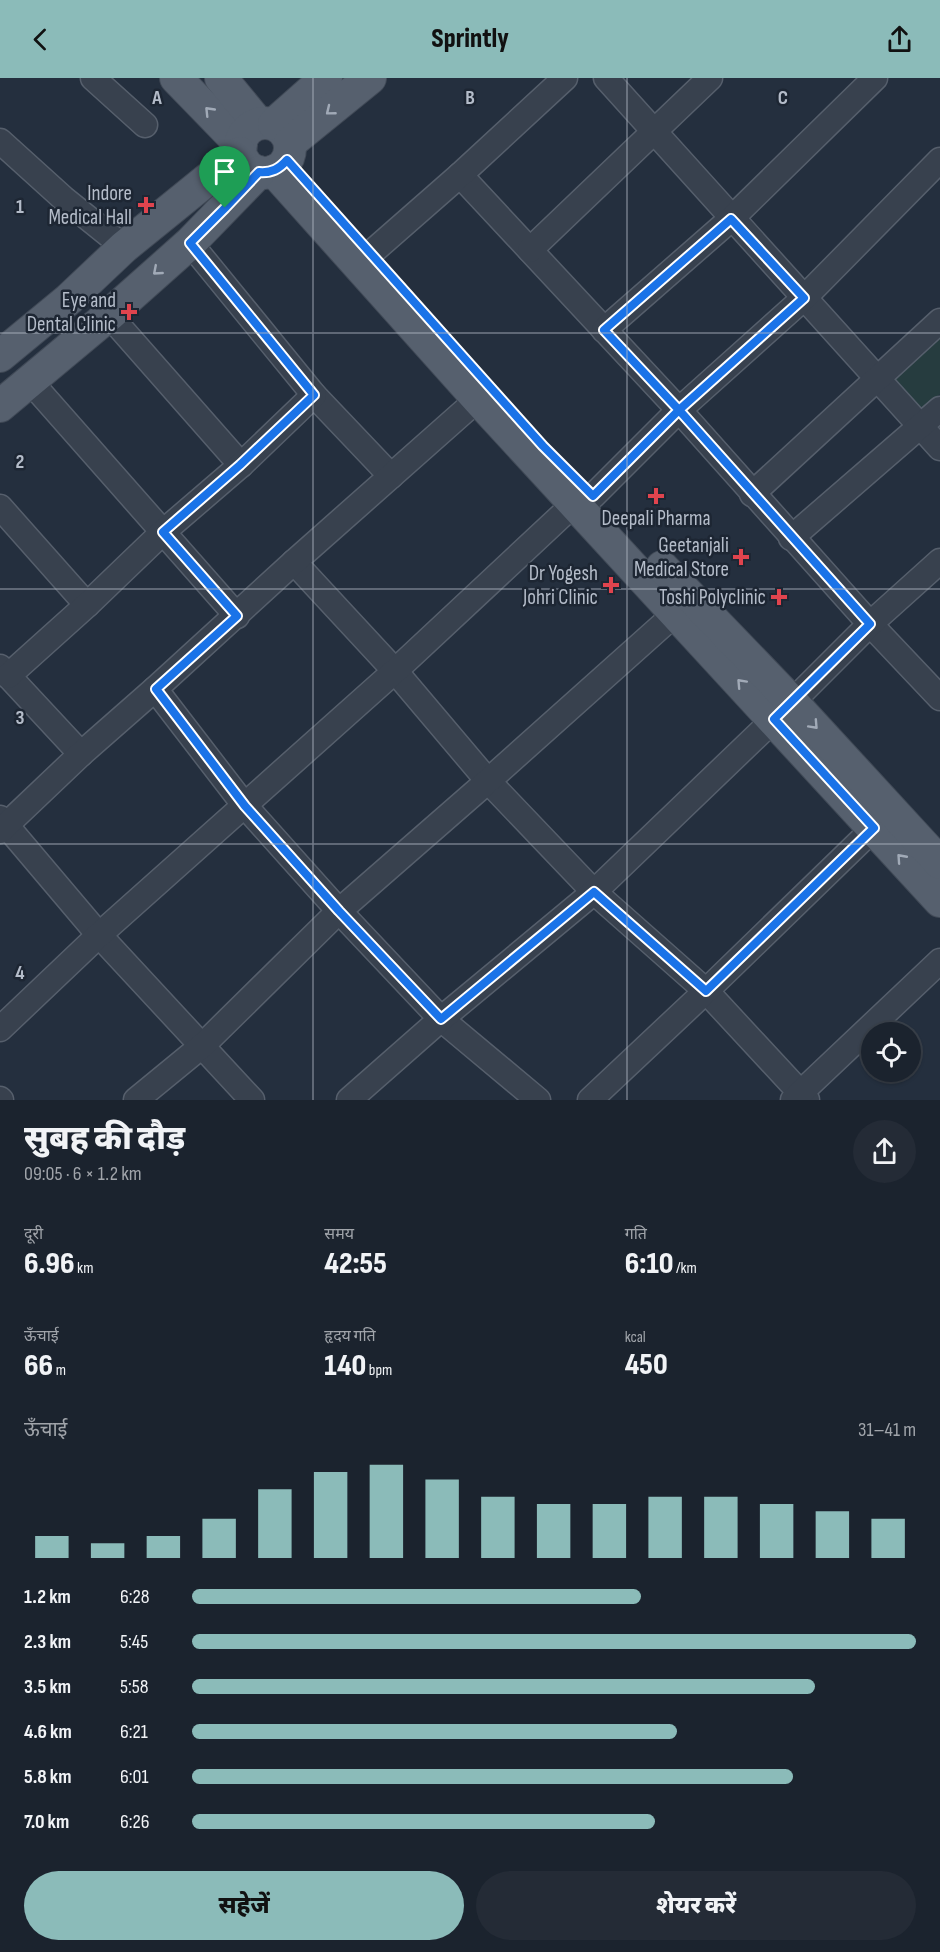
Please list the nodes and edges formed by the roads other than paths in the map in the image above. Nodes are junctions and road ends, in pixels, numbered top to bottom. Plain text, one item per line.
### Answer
1 (93, 78) edge
2 (176, 78) edge
3 (221, 78) edge
4 (326, 78) edge
5 (370, 78) edge
6 (565, 78) edge
7 (606, 78) edge
8 (710, 78) edge
9 (875, 78) edge
10 (145, 125) dead end
11 (653, 131) junction
12 (0, 141) edge
13 (266, 149) junction
14 (939, 164) edge
15 (460, 175) junction
16 (731, 219) junction
17 (190, 243) junction
18 (123, 247) junction
19 (530, 250) junction
20 (371, 253) junction
21 (804, 298) junction
22 (109, 315) junction
23 (940, 321) edge
24 (604, 330) junction
25 (0, 356) edge
26 (878, 378) junction
27 (29, 380) junction
28 (314, 395) junction
29 (478, 399) junction
30 (0, 406) edge
31 (940, 409) edge
32 (679, 410) junction
33 (919, 426) junction
34 (940, 448) edge
35 (240, 465) junction
36 (391, 476) junction
37 (752, 494) junction
38 (584, 500) junction
39 (0, 507) edge
40 (163, 532) junction
41 (791, 538) junction
42 (940, 561) edge
43 (294, 562) junction
44 (87, 605) junction
45 (676, 613) junction
46 (237, 616) junction
47 (870, 624) junction
48 (4, 671) edge
49 (396, 672) junction
50 (156, 689) junction
51 (940, 698) edge
52 (783, 710) junction
53 (81, 754) junction
54 (488, 781) junction
55 (245, 806) junction
56 (2, 825) edge
57 (874, 828) junction
58 (940, 863) edge
59 (594, 892) junction
60 (940, 901) edge
61 (339, 911) junction
62 (99, 935) junction
63 (940, 961) edge
64 (706, 991) junction
65 (441, 1019) junction
66 (0, 1029) edge
67 (203, 1045) junction
68 (800, 1098) edge
69 (136, 1100) edge
70 (252, 1100) edge
71 (349, 1100) edge
72 (538, 1100) edge
73 (590, 1100) edge

1 - 10 street
13 -> 2 main road
3 - 13 main road
4 - 13 main road
5 -> 13 main road
6 - 15 street
7 - 11 street
8 - 11 street
9 - 16 street
11 - 16 street
11 - 19 street
12 - 18 street
13 - 17 main road
13 - 18 main road
13 - 20 main road
13 - 29 main road
14 - 21 street
15 - 19 street
15 - 20 street
16 - 21 street
16 - 24 street
17 -> 22 main road
17 - 28 street
18 - 25 main road
19 - 24 street
20 - 38 main road
21 - 26 street
21 - 32 street
22 - 27 main road
22 - 35 street
23 - 26 street
24 - 32 street
26 - 33 street
26 - 37 street
27 - 30 main road
27 - 40 street
28 - 35 street
28 - 36 street
29 - 36 street
29 - 38 main road
31 - 33 street
32 - 37 street
32 - 38 street
33 - 34 street
33 - 41 street
35 - 40 street
36 - 43 street
37 - 41 street
38 - 45 main road
38 - 49 street
38 - 52 main road
39 - 44 street
40 - 44 street
40 - 46 street
41 - 47 street
42 - 47 street
43 - 46 street
43 - 49 street
44 - 48 street
52 -> 45 main road
45 - 54 street
46 - 50 street
47 - 51 street
47 - 52 street
48 - 53 street
49 - 54 street
49 - 55 street
50 - 53 street
50 - 55 street
52 - 57 main road
52 -> 58 main road
52 - 59 street
53 - 56 street
54 - 59 street
54 - 61 street
55 - 61 street
55 - 62 street
56 - 62 street
60 -> 57 main road
57 - 64 street
59 - 64 street
59 - 65 street
61 - 65 street
61 - 67 street
62 - 66 street
62 - 67 street
63 - 68 street
64 - 68 street
64 - 73 street
65 - 71 street
65 - 72 street
67 - 69 street
67 - 70 street

